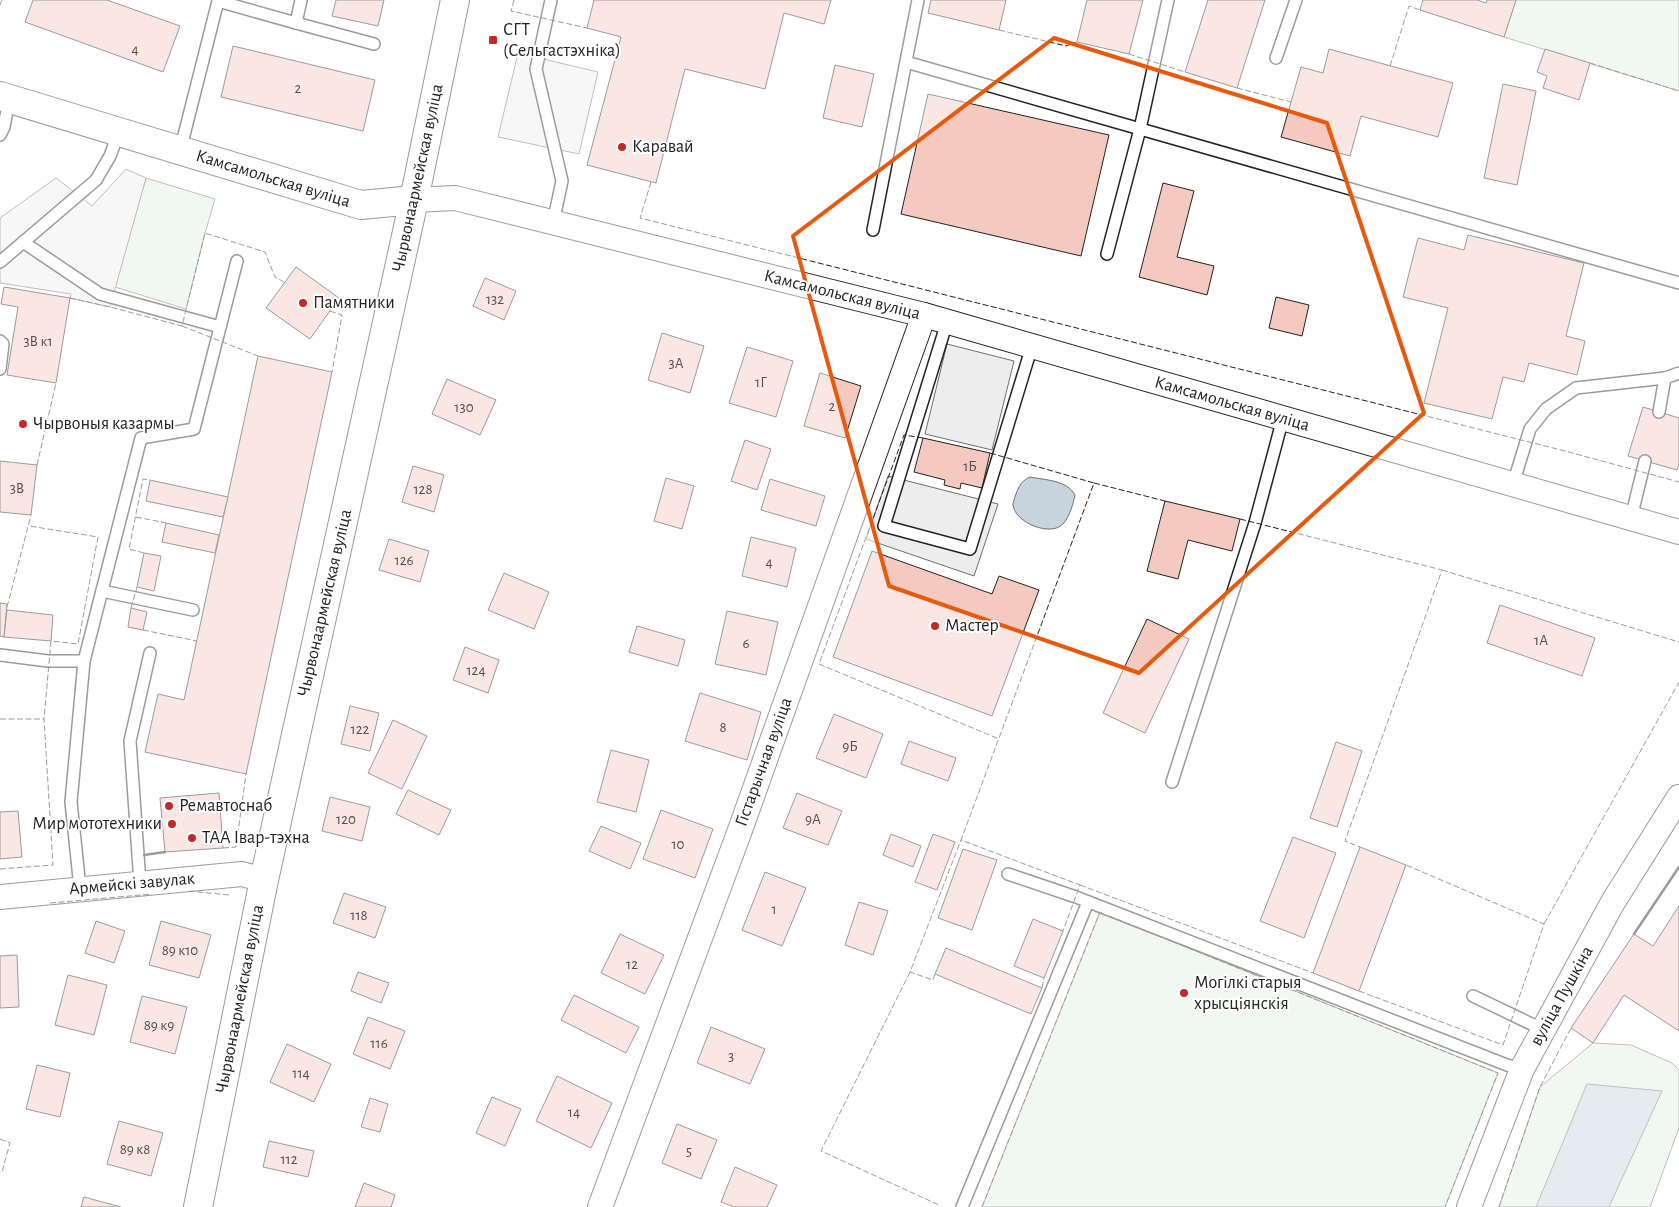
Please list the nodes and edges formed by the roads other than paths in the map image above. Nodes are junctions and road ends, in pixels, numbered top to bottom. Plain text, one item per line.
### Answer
1 (301, 0) edge
2 (455, 0) edge
3 (551, 0) edge
4 (918, 0) edge
5 (1168, 0) edge
6 (1296, 0) edge
7 (216, 1) edge
8 (296, 23) junction
9 (374, 44) dead end
10 (1276, 58) dead end
11 (906, 62) junction
12 (4, 98) edge
13 (1140, 129) junction
14 (119, 132) junction
15 (0, 135) edge
16 (180, 151) junction
17 (414, 200) junction
18 (553, 223) junction
19 (873, 230) dead end
20 (23, 242) junction
21 (1107, 254) dead end
22 (237, 261) dead end
23 (0, 262) edge
24 (1679, 283) edge
25 (924, 315) junction
26 (947, 322) junction
27 (220, 327) junction
28 (0, 341) edge
29 (1032, 346) junction
30 (0, 369) edge
31 (1679, 373) edge
32 (1665, 378) junction
33 (1659, 412) dead end
34 (1283, 418) junction
35 (1645, 461) dead end
36 (1513, 484) junction
37 (1631, 518) junction
38 (1679, 532) edge
39 (102, 591) junction
40 (193, 610) dead end
41 (150, 653) dead end
42 (0, 655) edge
43 (84, 661) junction
44 (1172, 782) dead end
45 (1679, 797) edge
46 (1008, 874) dead end
47 (264, 880) junction
48 (140, 883) junction
49 (80, 888) junction
50 (0, 896) edge
51 (1088, 902) junction
52 (1473, 996) dead end
53 (1544, 1030) junction
54 (1522, 1069) junction
55 (198, 1207) edge
56 (600, 1207) edge
57 (962, 1207) edge
58 (1469, 1207) edge

1 - 8 lane
2 - 17 main road, Чырвонаармейская вуліца
3 - 18 lane
4 - 11 lane
5 - 13 lane
6 - 10 lane
7 - 8 lane
7 - 16 lane
8 - 9 lane
11 - 13 lane
11 - 19 lane
12 - 14 main road, Камсамольская вуліца
12 - 15 lane
13 - 21 lane
13 - 24 lane
14 - 16 main road, Камсамольская вуліца
14 - 20 lane
16 - 17 main road, Камсамольская вуліца
17 - 18 street, Камсамольская вуліца
17 - 47 main road, Чырвонаармейская вуліца
18 - 25 street, Камсамольская вуліца
20 - 23 lane
20 - 27 lane
22 - 27 lane
25 - 26 street, Камсамольская вуліца
25 - 56 street, Гістарычная вуліца
26 - 29 street, Камсамольская вуліца
26 - 29 lane
27 - 39 lane
28 - 30 lane
29 - 34 street, Камсамольская вуліца
31 - 32 lane
32 - 33 lane
32 - 36 lane
34 - 36 street, Камсамольская вуліца
34 - 44 lane
35 - 37 lane
36 - 37 street, Камсамольская вуліца
37 - 38 street, Камсамольская вуліца
39 - 40 lane
39 - 43 lane
41 - 48 lane
42 - 43 lane
43 - 49 lane
45 - 53 street, вуліца Пушкіна
46 - 51 lane
47 - 48 street, Армейскі завулак
47 - 55 main road, Чырвонаармейская вуліца
48 - 49 street, Армейскі завулак
49 - 50 street, Армейскі завулак
51 - 54 lane
51 - 57 lane
52 - 53 lane
53 - 54 street, вуліца Пушкіна
54 - 58 street, вуліца Пушкіна

